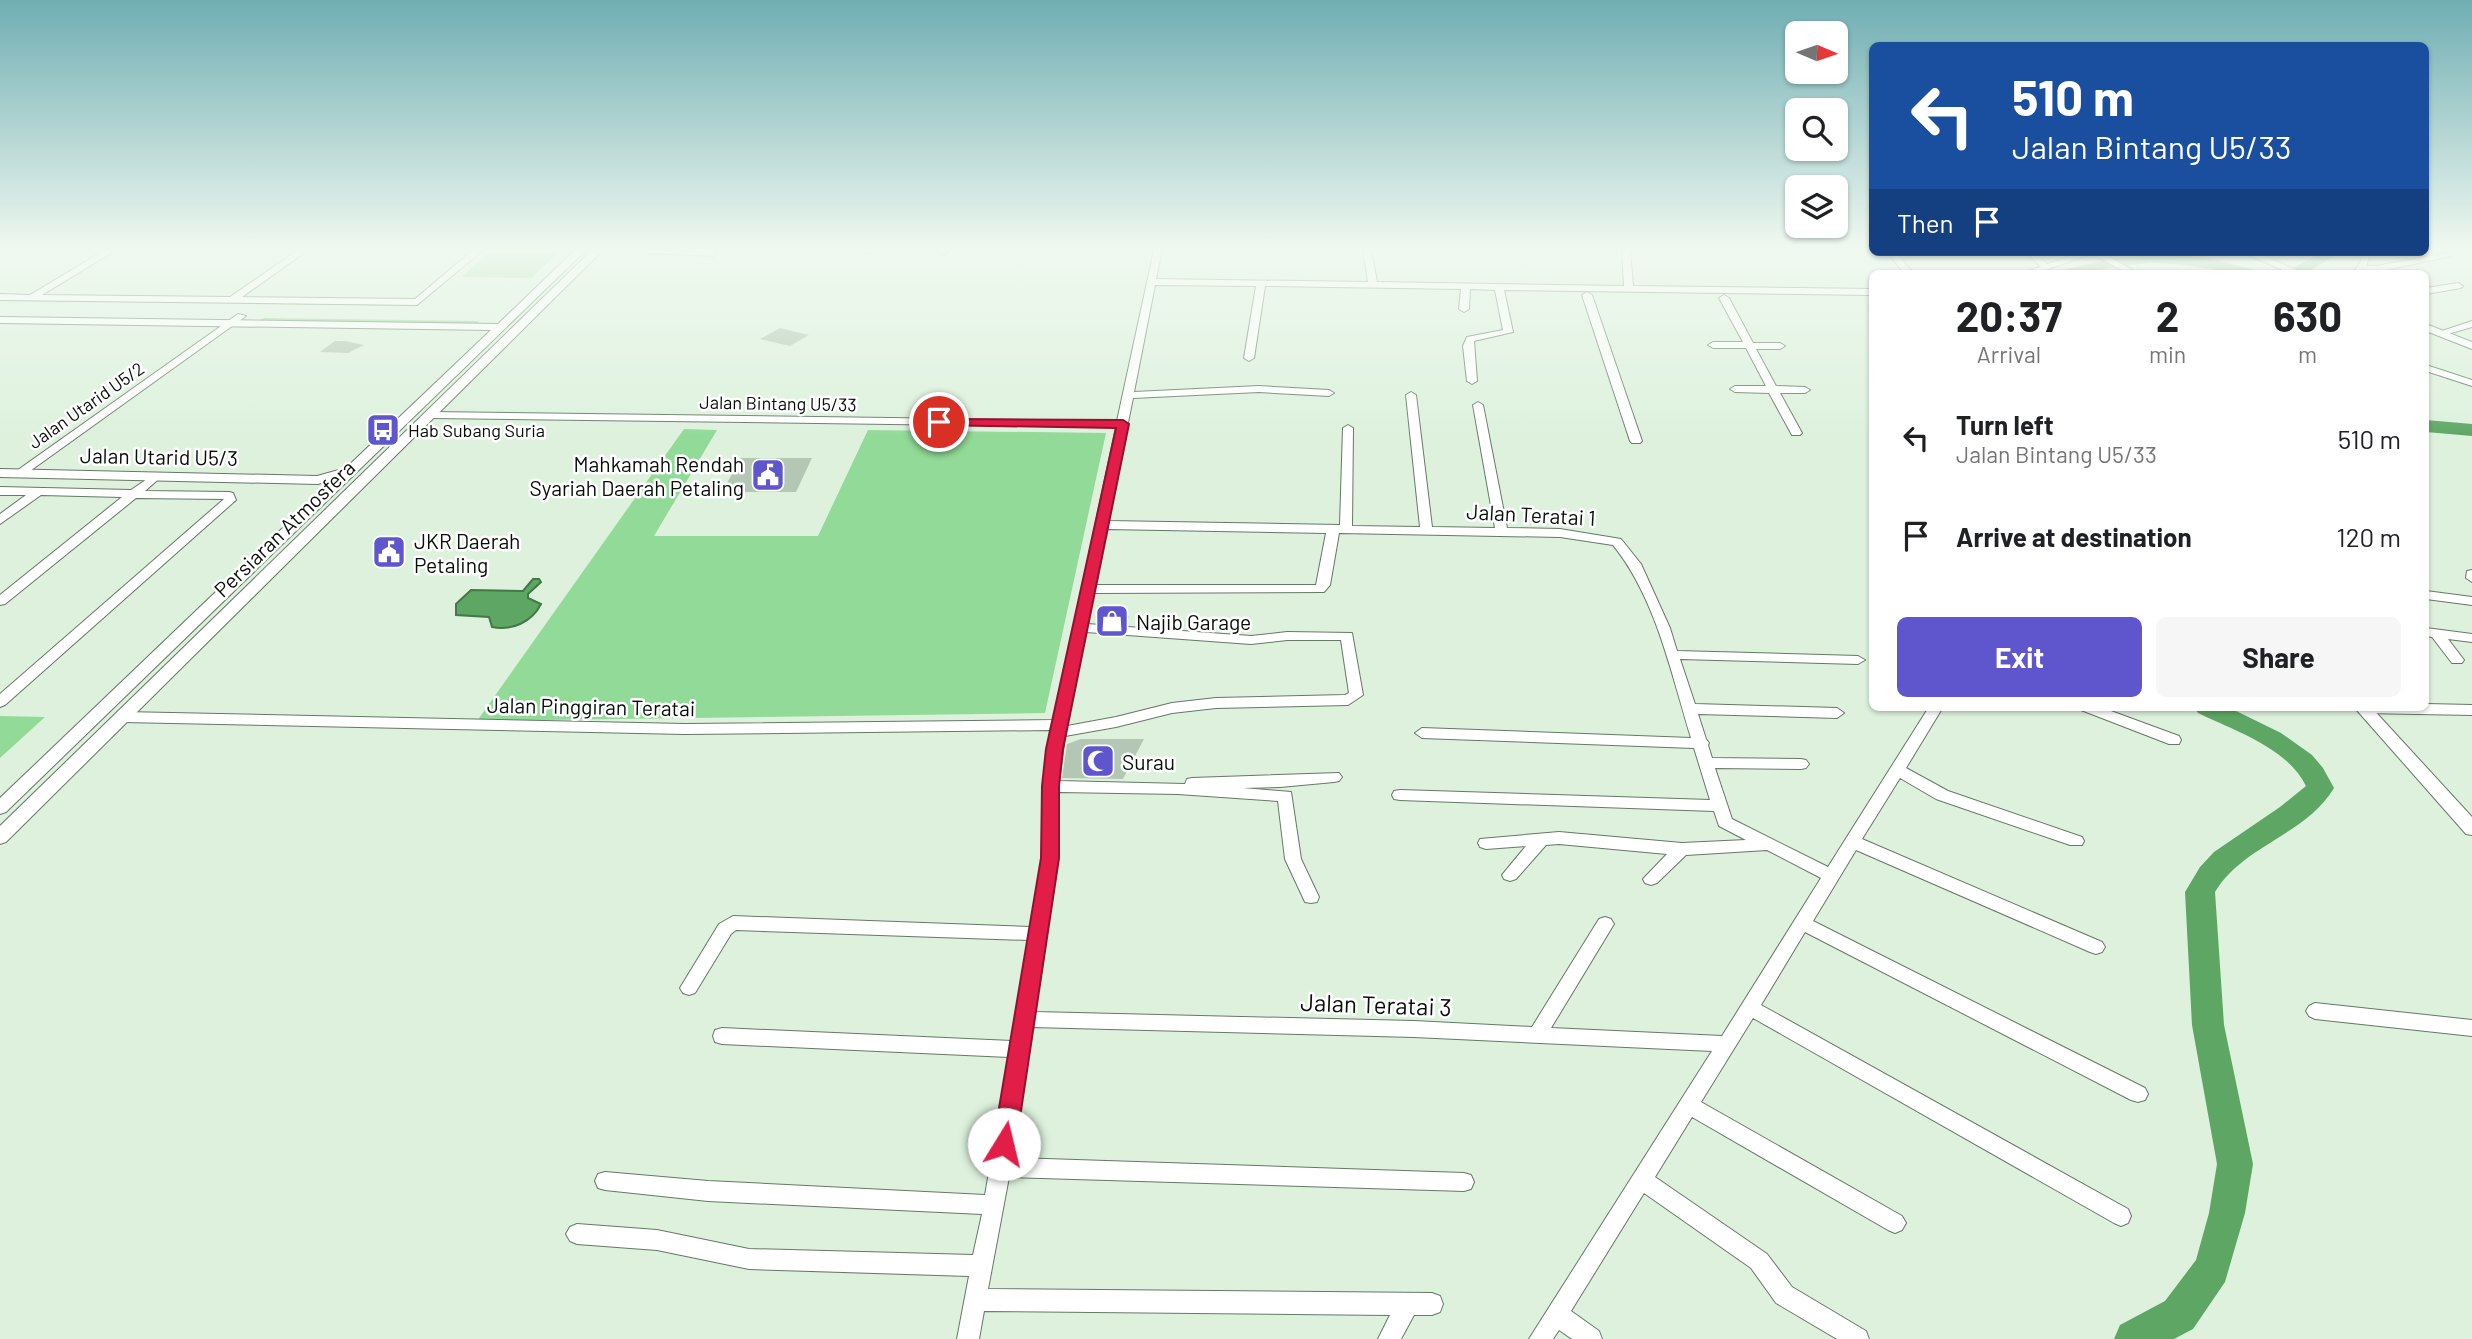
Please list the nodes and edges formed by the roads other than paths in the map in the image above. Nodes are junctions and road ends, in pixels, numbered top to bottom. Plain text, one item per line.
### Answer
1 (29, 312) edge
2 (519, 312) edge
3 (523, 312) edge
4 (534, 312) edge
5 (1147, 312) edge
6 (1256, 312) edge
7 (1503, 312) edge
8 (1593, 312) edge
9 (1731, 312) edge
10 (241, 316) junction
11 (0, 320) edge
12 (230, 324) junction
13 (507, 324) junction
14 (2472, 324) edge
15 (2429, 328) edge
16 (2441, 333) junction
17 (1713, 345) dead end
18 (1748, 345) junction
19 (1780, 346) dead end
20 (2472, 346) edge
21 (1249, 359) dead end
22 (483, 362) junction
23 (2429, 369) edge
24 (453, 372) junction
25 (1472, 381) dead end
26 (2472, 383) edge
27 (1735, 388) dead end
28 (1772, 389) junction
29 (1805, 390) dead end
30 (1329, 393) dead end
31 (1129, 395) junction
32 (1411, 395) dead end
33 (1478, 404) dead end
34 (432, 415) junction
35 (1123, 424) junction
36 (1348, 428) dead end
37 (1796, 433) dead end
38 (1636, 441) dead end
39 (357, 466) junction
40 (0, 473) edge
41 (19, 474) junction
42 (156, 476) junction
43 (318, 480) junction
44 (0, 491) edge
45 (39, 491) junction
46 (135, 494) junction
47 (327, 495) junction
48 (0, 520) edge
49 (1103, 525) junction
50 (1340, 529) junction
51 (1426, 530) junction
52 (1502, 531) junction
53 (289, 546) junction
54 (1089, 589) junction
55 (2429, 595) edge
56 (0, 601) edge
57 (2472, 601) edge
58 (1080, 628) junction
59 (2431, 633) edge
60 (2472, 638) edge
61 (1673, 656) junction
62 (1858, 660) dead end
63 (2457, 660) dead end
64 (0, 702) edge
65 (1691, 709) junction
66 (2429, 709) edge
67 (2472, 710) edge
68 (1934, 711) edge
69 (2098, 711) edge
70 (2367, 711) edge
71 (1837, 713) dead end
72 (123, 716) junction
73 (1058, 728) junction
74 (1422, 733) dead end
75 (2174, 740) dead end
76 (1702, 743) junction
77 (1707, 763) junction
78 (1801, 764) dead end
79 (1898, 771) junction
80 (1334, 777) dead end
81 (1051, 786) junction
82 (1178, 789) junction
83 (1400, 795) dead end
84 (1718, 806) junction
85 (0, 808) edge
86 (2469, 823) edge
87 (0, 837) edge
88 (1543, 838) junction
89 (1853, 842) junction
90 (2076, 842) dead end
91 (1486, 843) dead end
92 (1766, 844) junction
93 (1682, 849) junction
94 (1510, 875) dead end
95 (1831, 876) junction
96 (1651, 879) dead end
97 (1311, 897) dead end
98 (1801, 923) junction
99 (1605, 924) dead end
100 (1037, 934) junction
101 (2096, 947) dead end
102 (689, 988) dead end
103 (1749, 1007) junction
104 (2315, 1011) dead end
105 (1024, 1019) junction
106 (2472, 1028) edge
107 (722, 1036) dead end
108 (1536, 1036) junction
109 (1726, 1044) junction
110 (1019, 1049) junction
111 (2138, 1094) dead end
112 (1689, 1105) junction
113 (1001, 1167) junction
114 (1641, 1179) junction
115 (605, 1181) dead end
116 (1464, 1182) dead end
117 (993, 1205) junction
118 (2121, 1216) dead end
119 (1895, 1223) dead end
120 (577, 1234) dead end
121 (982, 1266) junction
122 (976, 1300) junction
123 (1408, 1304) junction
124 (1432, 1304) dead end
125 (1556, 1314) junction
126 (968, 1339) edge
127 (1389, 1339) edge
128 (1540, 1339) edge
129 (1591, 1339) edge
130 (1858, 1339) edge

1 - 10 street
2 - 13 street, Persiaran Atmosfera
3 - 13 street
4 - 22 street, Persiaran Atmosfera
5 - 31 street
6 - 21 street
7 - 25 street
8 - 38 street
9 - 18 street
10 - 12 street, Jalan Utarid U5/2
10 - 13 street
11 - 12 street
12 - 13 street
12 - 41 street, Jalan Utarid U5/2
13 - 22 street
13 - 24 street, Persiaran Atmosfera
14 - 16 street
15 - 16 street
16 - 20 street
17 - 18 street
18 - 19 street
18 - 28 street
22 - 34 street, Persiaran Atmosfera
23 - 26 street
24 - 34 street
24 - 39 street, Persiaran Atmosfera
27 - 28 street
28 - 29 street
28 - 37 street
30 - 31 street
31 - 35 street
32 - 51 street
33 - 52 street
34 - 35 street, Jalan Bintang U5/33
34 - 53 street, Persiaran Atmosfera
35 - 49 street
36 - 50 street
39 - 43 street, Jalan Utarid U5/3
39 - 47 street, Persiaran Atmosfera
40 - 41 street, Jalan Utarid U5/3
41 - 42 street, Jalan Utarid U5/3
42 - 43 street, Jalan Utarid U5/3
42 - 46 street
43 - 47 street
44 - 45 street
45 - 46 street
45 - 48 street
46 - 56 street
46 - 64 street
47 - 53 street, Persiaran Atmosfera
49 - 50 street, Jalan Teratai 1
49 - 54 street
50 - 51 street, Jalan Teratai 1
50 - 54 street
51 - 52 street, Jalan Teratai 1
52 - 61 street, Jalan Teratai 1
53 - 72 street, Persiaran Atmosfera
53 - 85 street, Persiaran Atmosfera
54 - 58 street
55 - 57 street
58 - 73 street
58 - 73 street, Jalan Pinggiran Teratai
59 - 60 street
59 - 63 street
61 - 62 street
61 - 65 street, Jalan Teratai 1
65 - 71 street
65 - 76 street, Jalan Teratai 1
66 - 67 street
68 - 79 street
69 - 75 street
70 - 86 street
72 - 73 street, Jalan Pinggiran Teratai
72 - 87 street, Persiaran Atmosfera
73 - 81 street
74 - 76 street
76 - 77 street, Jalan Teratai 1
77 - 78 street
77 - 84 street, Jalan Teratai 1
79 - 89 street
79 - 90 street
80 - 82 street
81 - 82 street
81 - 100 street
82 - 97 street
83 - 84 street
84 - 92 street, Jalan Teratai 1
88 - 91 street
88 - 93 street
88 - 94 street
89 - 95 street
89 - 101 street
92 - 93 street
92 - 95 street, Jalan Teratai 1
93 - 96 street
95 - 98 street
98 - 103 street
98 - 111 street
99 - 108 street
100 - 102 street
100 - 105 street
103 - 109 street
103 - 118 street
104 - 106 street
105 - 108 street, Jalan Teratai 3
105 - 110 street
107 - 110 street
108 - 109 street, Jalan Teratai 3
109 - 112 street
110 - 113 street
112 - 114 street
112 - 119 street
113 - 116 street
113 - 117 street
114 - 125 street
114 - 130 street
115 - 117 street
117 - 121 street
120 - 121 street
121 - 122 street
122 - 123 street
122 - 126 street
123 - 124 street
123 - 127 street
125 - 128 street
125 - 129 street

